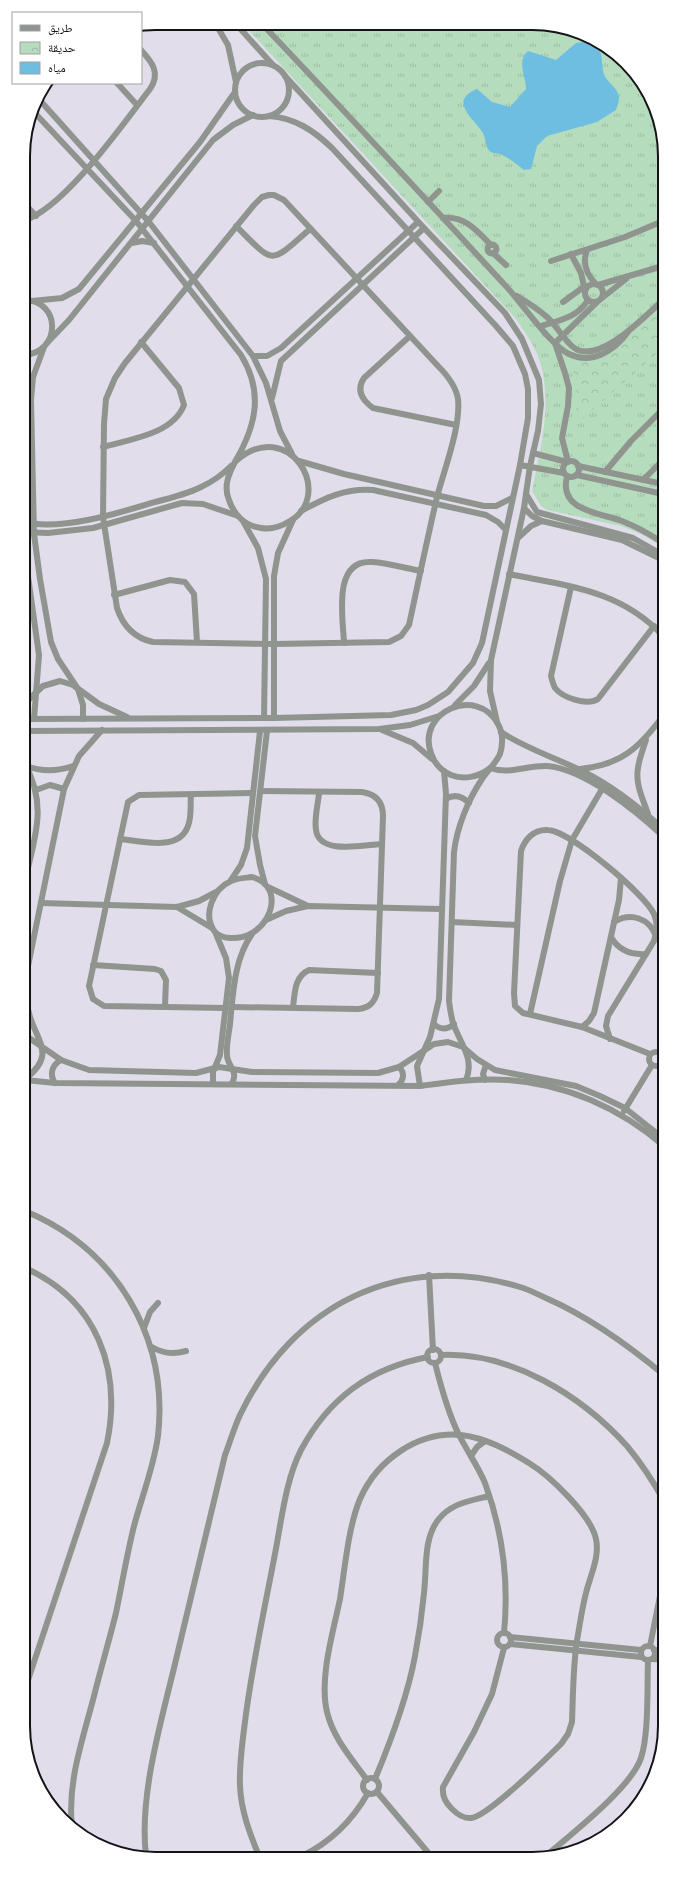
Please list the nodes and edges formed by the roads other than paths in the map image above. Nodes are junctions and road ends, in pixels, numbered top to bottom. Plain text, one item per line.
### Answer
1 (220, 30) edge
2 (241, 30) edge
3 (268, 30) edge
4 (142, 51) edge
5 (273, 65) junction
6 (285, 76) junction
7 (236, 83) junction
8 (117, 84) edge
9 (235, 92) junction
10 (42, 103) edge
11 (137, 105) junction
12 (37, 115) edge
13 (253, 115) junction
14 (269, 116) junction
15 (93, 161) junction
16 (86, 168) junction
17 (439, 191) dead end
18 (428, 202) junction
19 (30, 210) edge
20 (142, 214) junction
21 (36, 216) junction
22 (30, 218) edge
23 (443, 218) junction
24 (136, 221) junction
25 (149, 222) junction
26 (418, 222) junction
27 (658, 223) edge
28 (236, 226) junction
29 (424, 228) junction
30 (143, 229) junction
31 (310, 229) junction
32 (407, 231) junction
33 (413, 238) junction
34 (132, 243) junction
35 (154, 243) junction
36 (587, 250) junction
37 (571, 254) junction
38 (551, 261) dead end
39 (506, 265) dead end
40 (658, 268) edge
41 (629, 277) junction
42 (193, 279) junction
43 (358, 279) junction
44 (363, 285) junction
45 (597, 285) junction
46 (188, 286) junction
47 (585, 289) junction
48 (514, 294) junction
49 (588, 300) junction
50 (599, 300) junction
51 (32, 301) joint
52 (563, 302) dead end
53 (658, 305) edge
54 (315, 318) junction
55 (321, 323) junction
56 (552, 323) junction
57 (541, 326) junction
58 (628, 332) junction
59 (563, 335) junction
60 (410, 336) junction
61 (141, 342) junction
62 (555, 344) junction
63 (46, 345) junction
64 (30, 354) edge
65 (253, 356) junction
66 (271, 400) junction
67 (658, 414) edge
68 (456, 425) junction
69 (104, 447) junction
70 (533, 453) junction
71 (292, 454) junction
72 (540, 454) junction
73 (299, 461) junction
74 (568, 462) junction
75 (235, 463) junction
76 (520, 465) junction
77 (658, 465) edge
78 (530, 466) junction
79 (578, 466) junction
80 (537, 468) junction
81 (605, 472) junction
82 (577, 474) junction
83 (566, 475) junction
84 (643, 480) junction
85 (658, 483) edge
86 (658, 493) edge
87 (526, 494) junction
88 (438, 496) junction
89 (512, 498) junction
90 (436, 504) junction
91 (524, 508) junction
92 (301, 510) junction
93 (103, 517) junction
94 (240, 518) junction
95 (292, 520) junction
96 (542, 521) junction
97 (30, 523) edge
98 (34, 524) junction
99 (104, 526) junction
100 (505, 529) junction
101 (30, 533) edge
102 (34, 534) junction
103 (623, 537) junction
104 (518, 538) junction
105 (658, 540) edge
106 (658, 552) edge
107 (658, 557) edge
108 (421, 571) junction
109 (509, 574) junction
110 (571, 587) junction
111 (30, 591) edge
112 (114, 595) junction
113 (654, 626) junction
114 (658, 630) edge
115 (197, 642) junction
116 (344, 643) junction
117 (266, 644) junction
118 (274, 644) junction
119 (491, 660) junction
120 (78, 689) junction
121 (35, 694) junction
122 (30, 699) edge
123 (453, 707) junction
124 (439, 715) junction
125 (130, 718) junction
126 (264, 718) junction
127 (274, 718) junction
128 (30, 719) edge
129 (34, 719) junction
130 (83, 719) junction
131 (497, 722) junction
132 (658, 722) edge
133 (379, 729) junction
134 (102, 730) junction
135 (30, 731) edge
136 (264, 731) junction
137 (501, 732) junction
138 (646, 738) junction
139 (434, 761) junction
140 (73, 766) junction
141 (30, 767) edge
142 (489, 769) junction
143 (580, 770) junction
144 (444, 771) junction
145 (30, 776) edge
146 (64, 789) junction
147 (602, 789) junction
148 (36, 790) junction
149 (260, 791) junction
150 (253, 793) junction
151 (319, 793) junction
152 (191, 794) junction
153 (446, 800) junction
154 (469, 803) junction
155 (648, 814) junction
156 (658, 824) edge
157 (658, 832) edge
158 (120, 839) junction
159 (572, 840) junction
160 (381, 844) junction
161 (30, 857) edge
162 (621, 878) junction
163 (230, 881) junction
164 (267, 885) junction
165 (218, 890) junction
166 (41, 903) junction
167 (105, 905) junction
168 (308, 906) junction
169 (177, 907) junction
170 (380, 908) junction
171 (441, 909) junction
172 (265, 921) junction
173 (452, 922) junction
174 (614, 922) junction
175 (517, 925) junction
176 (212, 928) junction
177 (216, 934) junction
178 (252, 934) junction
179 (611, 936) junction
180 (656, 936) junction
181 (646, 954) junction
182 (30, 957) edge
183 (93, 965) junction
184 (378, 973) junction
185 (166, 1006) junction
186 (293, 1007) junction
187 (229, 1008) junction
188 (530, 1014) junction
189 (30, 1020) edge
190 (434, 1024) junction
191 (454, 1024) junction
192 (582, 1027) junction
193 (30, 1038) edge
194 (610, 1039) junction
195 (43, 1047) junction
196 (463, 1047) junction
197 (424, 1050) junction
198 (658, 1052) edge
199 (650, 1054) junction
200 (61, 1060) junction
201 (486, 1065) junction
202 (652, 1065) junction
203 (658, 1065) edge
204 (215, 1067) junction
205 (399, 1067) junction
206 (234, 1070) junction
207 (30, 1074) edge
208 (30, 1080) edge
209 (466, 1080) junction
210 (485, 1080) junction
211 (55, 1083) junction
212 (213, 1083) junction
213 (232, 1083) junction
214 (398, 1085) junction
215 (420, 1086) junction
216 (625, 1108) junction
217 (622, 1114) junction
218 (658, 1134) edge
219 (658, 1141) edge
220 (30, 1214) edge
221 (30, 1271) edge
222 (429, 1275) junction
223 (158, 1303) dead end
224 (144, 1328) junction
225 (150, 1346) junction
226 (433, 1350) junction
227 (186, 1351) dead end
228 (441, 1355) junction
229 (428, 1357) junction
230 (435, 1363) junction
231 (658, 1370) edge
232 (459, 1435) junction
233 (485, 1441) junction
234 (471, 1456) junction
235 (658, 1490) edge
236 (489, 1496) junction
237 (658, 1612) edge
238 (508, 1638) junction
239 (577, 1642) junction
240 (504, 1648) junction
241 (652, 1648) junction
242 (658, 1649) edge
243 (576, 1650) junction
244 (641, 1650) junction
245 (641, 1657) junction
246 (650, 1660) junction
247 (658, 1660) edge
248 (30, 1674) edge
249 (367, 1780) junction
250 (374, 1780) junction
251 (377, 1792) junction
252 (368, 1793) junction
253 (72, 1819) edge
254 (146, 1851) edge
255 (552, 1851) edge
256 (257, 1852) edge
257 (309, 1852) edge
258 (428, 1852) edge

1 - 7 street
2 - 5 street
3 - 18 street
4 - 11 street
5 - 6 street
5 - 7 street
6 - 14 street
6 - 26 street
7 - 9 street
8 - 11 street
9 - 13 street
9 - 20 street
10 - 15 street
11 - 15 street
12 - 16 street
13 - 14 street
13 - 25 street
14 - 32 street
15 - 16 street
15 - 20 street
16 - 21 street
16 - 24 street
17 - 18 street
18 - 23 street
19 - 21 street
20 - 24 street
20 - 25 street
21 - 22 street
23 - 39 street
23 - 48 street
24 - 30 street
24 - 51 street
25 - 30 street
25 - 42 street
26 - 29 street
26 - 32 street
27 - 36 street
28 - 31 street
28 - 31 street
28 - 42 street
29 - 33 street
29 - 70 street
30 - 34 street
30 - 35 street
31 - 43 street
32 - 33 street
32 - 43 street
33 - 44 street
33 - 76 street
34 - 35 street
34 - 63 street
35 - 46 street
36 - 37 street
36 - 45 street
37 - 38 street
37 - 47 street
40 - 41 street
41 - 45 street
41 - 50 street
42 - 46 street
42 - 65 street
43 - 44 street
43 - 54 street
44 - 55 street
44 - 60 street
45 - 47 street
45 - 50 street
46 - 61 street
46 - 75 street
47 - 49 street
47 - 52 street
48 - 56 street
48 - 57 street
49 - 50 street
49 - 56 street
50 - 59 street
51 - 63 street
53 - 58 street
54 - 55 street
54 - 65 street
55 - 66 street
56 - 57 street
56 - 59 street
57 - 62 street
58 - 59 street
58 - 62 street
59 - 62 street
60 - 68 street
60 - 68 street
61 - 69 street
61 - 69 street
62 - 74 street
63 - 64 street
63 - 98 street
65 - 66 street
66 - 71 street
67 - 81 street
68 - 88 street
69 - 93 street
70 - 72 street
70 - 78 street
71 - 73 street
71 - 75 street
72 - 74 street
72 - 80 street
73 - 88 street
73 - 92 street
74 - 79 street
74 - 83 street
75 - 93 street
75 - 94 street
76 - 78 street
76 - 89 street
77 - 84 street
78 - 80 street
78 - 87 street
79 - 81 street
79 - 82 street
80 - 83 street
81 - 84 street
82 - 83 street
82 - 86 street
83 - 105 street
84 - 85 street
87 - 91 street
87 - 103 street
88 - 89 street
88 - 90 street
89 - 100 street
90 - 92 street
90 - 100 street
90 - 108 street
91 - 96 street
91 - 104 street
92 - 95 street
93 - 98 street
93 - 99 street
94 - 95 street
94 - 99 street
94 - 117 street
95 - 118 street
96 - 103 street
96 - 104 street
97 - 98 street
98 - 102 street
99 - 102 street
99 - 112 street
100 - 127 street
101 - 102 street
102 - 120 street
103 - 106 street
103 - 107 street
104 - 109 street
108 - 116 street
108 - 116 street
109 - 110 street
109 - 119 street
110 - 113 street
110 - 113 street
111 - 121 street
112 - 115 street
112 - 115 street
113 - 114 street
115 - 117 street
116 - 118 street
117 - 118 street
117 - 126 street
118 - 127 street
119 - 123 street
119 - 131 street
120 - 121 street
120 - 125 street
120 - 130 street
121 - 122 street
121 - 129 street
123 - 124 street
123 - 131 street
124 - 133 street
124 - 139 street
125 - 126 street
125 - 130 street
126 - 127 street
128 - 129 street
129 - 130 street
131 - 137 street
132 - 138 street
133 - 136 street
133 - 139 street
134 - 135 street
134 - 136 street
134 - 140 street
136 - 149 street
136 - 150 street
137 - 142 street
137 - 143 street
138 - 143 street
138 - 155 street
139 - 144 street
140 - 141 street
140 - 146 street
142 - 144 street
142 - 147 street
142 - 154 street
143 - 155 street
144 - 153 street
145 - 148 street
146 - 148 street
146 - 166 street
147 - 157 street
147 - 159 street
148 - 161 street
149 - 151 street
149 - 164 street
150 - 152 street
150 - 163 street
151 - 160 street
151 - 160 street
152 - 158 street
152 - 158 street
153 - 154 street
153 - 171 street
154 - 173 street
155 - 156 street
158 - 167 street
159 - 162 street
159 - 175 street
159 - 188 street
160 - 170 street
162 - 174 street
162 - 180 street
163 - 164 street
163 - 165 street
164 - 168 street
164 - 172 street
165 - 169 street
165 - 176 street
166 - 167 street
166 - 182 street
167 - 169 street
167 - 183 street
168 - 170 street
168 - 172 street
169 - 176 street
170 - 171 street
170 - 184 street
171 - 190 street
172 - 178 street
173 - 175 street
173 - 191 street
174 - 179 street
174 - 180 street
175 - 188 street
176 - 177 street
177 - 178 street
177 - 187 street
178 - 187 street
179 - 181 street
179 - 192 street
180 - 181 street
181 - 194 street
183 - 185 street
183 - 185 street
184 - 186 street
184 - 186 street
185 - 187 street
186 - 187 street
187 - 204 street
187 - 206 street
188 - 192 street
189 - 195 street
190 - 191 street
190 - 197 street
191 - 196 street
192 - 194 street
193 - 195 street
194 - 199 street
195 - 200 street
195 - 207 street
196 - 197 street
196 - 201 street
196 - 209 street
197 - 205 street
197 - 215 street
198 - 199 street
199 - 202 street
200 - 204 street
200 - 211 street
201 - 210 street
201 - 216 street
202 - 203 street
202 - 216 street
204 - 206 street
204 - 212 street
205 - 206 street
205 - 214 street
206 - 213 street
208 - 211 street
209 - 210 street
209 - 215 street
210 - 217 street
211 - 212 street
212 - 213 street
213 - 214 street
214 - 215 street
216 - 217 street
216 - 218 street
217 - 219 street
220 - 224 street
221 - 248 street
222 - 226 street
222 - 231 street
222 - 254 street
223 - 224 street
224 - 225 street
225 - 227 street
225 - 253 street
226 - 228 street
226 - 229 street
228 - 230 street
228 - 235 street
229 - 230 street
229 - 256 street
230 - 232 street
232 - 233 street
232 - 234 street
232 - 249 street
233 - 234 street
233 - 239 street
234 - 236 street
236 - 238 street
236 - 250 street
237 - 241 street
238 - 239 street
238 - 240 street
238 - 240 street
238 - 243 street
239 - 243 street
239 - 244 street
240 - 243 street
241 - 242 street
241 - 244 street
241 - 246 street
243 - 245 street
244 - 245 street
245 - 246 street
246 - 247 street
246 - 255 street
249 - 250 street
249 - 252 street
250 - 251 street
251 - 252 street
251 - 258 street
252 - 257 street

